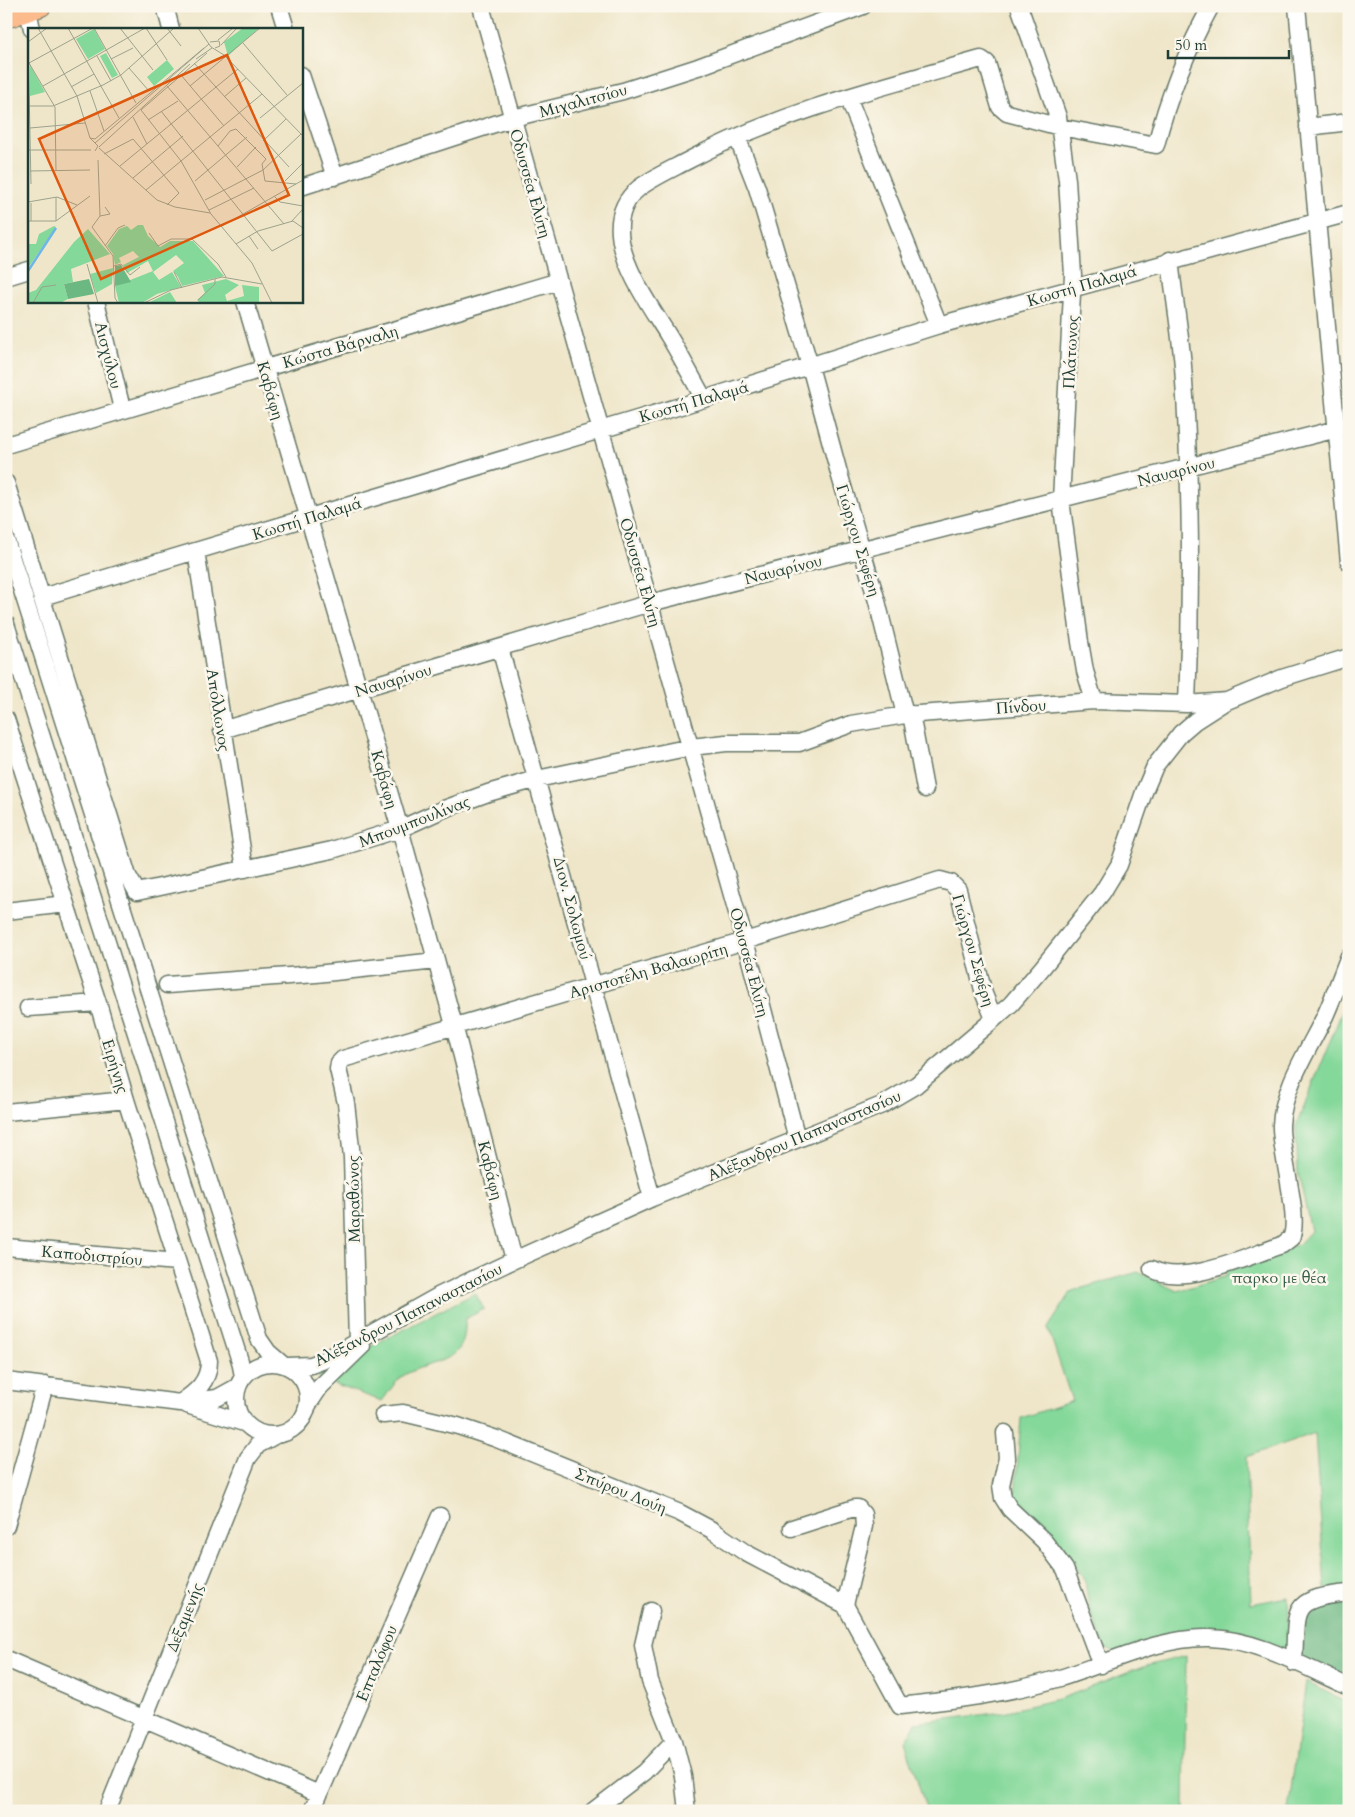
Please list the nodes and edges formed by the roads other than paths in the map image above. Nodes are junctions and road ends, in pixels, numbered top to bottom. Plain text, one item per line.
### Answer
1 (166, 6) edge
2 (279, 6) edge
3 (481, 6) edge
4 (862, 6) edge
5 (1019, 6) edge
6 (1210, 6) edge
7 (1297, 6) edge
8 (32, 13) edge
9 (822, 14) edge
10 (6, 18) edge
11 (171, 28) edge
12 (286, 28) edge
13 (302, 78) edge
14 (848, 97) junction
15 (513, 118) junction
16 (1349, 122) edge
17 (1308, 126) junction
18 (1060, 127) junction
19 (737, 137) junction
20 (334, 177) junction
21 (302, 187) edge
22 (1349, 213) edge
23 (1318, 220) junction
24 (1170, 260) junction
25 (28, 270) edge
26 (6, 277) edge
27 (559, 282) junction
28 (1073, 288) junction
29 (96, 302) edge
30 (245, 302) edge
31 (939, 325) junction
32 (810, 366) junction
33 (265, 368) junction
34 (704, 399) junction
35 (122, 409) junction
36 (601, 428) junction
37 (1342, 428) edge
38 (6, 445) edge
39 (1189, 468) junction
40 (6, 483) edge
41 (1061, 500) junction
42 (309, 518) junction
43 (6, 540) edge
44 (861, 549) junction
45 (196, 551) junction
46 (1349, 562) edge
47 (42, 597) junction
48 (650, 603) junction
49 (6, 624) edge
50 (500, 648) junction
51 (1349, 657) edge
52 (360, 691) junction
53 (1227, 700) junction
54 (1094, 701) junction
55 (1187, 704) junction
56 (908, 715) junction
57 (6, 719) edge
58 (222, 730) junction
59 (691, 746) junction
60 (12, 757) edge
61 (537, 779) junction
62 (925, 789) dead end
63 (400, 829) junction
64 (245, 869) junction
65 (951, 882) joint
66 (66, 904) junction
67 (6, 912) edge
68 (745, 941) junction
69 (1349, 956) edge
70 (436, 961) junction
71 (167, 985) dead end
72 (594, 986) junction
73 (98, 1003) junction
74 (28, 1008) dead end
75 (994, 1019) junction
76 (454, 1025) junction
77 (343, 1059) joint
78 (126, 1100) junction
79 (6, 1112) edge
80 (797, 1140) junction
81 (652, 1198) junction
82 (6, 1247) edge
83 (514, 1260) junction
84 (177, 1262) junction
85 (1152, 1269) dead end
86 (376, 1332) junction
87 (357, 1343) junction
88 (285, 1365) junction
89 (6, 1381) edge
90 (240, 1382) junction
91 (45, 1385) junction
92 (180, 1403) junction
93 (308, 1404) junction
94 (383, 1415) dead end
95 (244, 1423) junction
96 (1005, 1433) dead end
97 (276, 1435) junction
98 (440, 1516) dead end
99 (6, 1526) edge
100 (792, 1528) dead end
101 (1349, 1593) edge
102 (845, 1605) junction
103 (651, 1611) dead end
104 (6, 1659) edge
105 (1294, 1663) junction
106 (1101, 1665) junction
107 (1349, 1687) edge
108 (144, 1718) junction
109 (674, 1742) junction
110 (319, 1794) junction
111 (107, 1811) edge
112 (312, 1811) edge
113 (594, 1811) edge
114 (687, 1811) edge

1 - 11 street
2 - 12 street
3 - 15 street, Οδυσσέα Ελύτη
4 - 9 street, Μιχαλιτσίου
5 - 18 street, Πλάτωνος
6 - 18 street
7 - 17 street
8 - 10 main road
9 - 15 street, Μιχαλιτσίου
13 - 20 street
14 - 18 street
14 - 19 street
14 - 31 street
15 - 20 street, Μιχαλιτσίου
15 - 27 street, Οδυσσέα Ελύτη
16 - 17 street
17 - 23 street
18 - 28 street, Πλάτωνος
19 - 32 street, Γιώργου Σεφέρη
19 - 34 street
20 - 21 street, Μιχαλιτσίου
22 - 23 street, Κωστή Παλαμά
23 - 24 street, Κωστή Παλαμά
23 - 37 street
24 - 28 street, Κωστή Παλαμά
24 - 39 street
25 - 26 street
27 - 33 street, Κώστα Βάρναλη
27 - 36 street, Οδυσσέα Ελύτη
28 - 31 street, Κωστή Παλαμά
28 - 41 street, Πλάτωνος
29 - 35 street, Αισχύλου
30 - 33 street, Καβάφη
31 - 32 street, Κωστή Παλαμά
32 - 34 street, Κωστή Παλαμά
32 - 44 street, Γιώργου Σεφέρη
33 - 35 street, Κώστα Βάρναλη
33 - 42 street, Καβάφη
34 - 36 street, Κωστή Παλαμά
35 - 38 street, Κώστα Βάρναλη
36 - 42 street, Κωστή Παλαμά
36 - 48 street, Οδυσσέα Ελύτη
37 - 39 street, Ναυαρίνου
37 - 46 street
39 - 41 street, Ναυαρίνου
39 - 55 street
40 - 47 street
41 - 44 street, Ναυαρίνου
41 - 54 street, Πλάτωνος
42 - 45 street, Κωστή Παλαμά
42 - 52 street, Καβάφη
43 - 88 street
44 - 48 street, Ναυαρίνου
44 - 56 street, Γιώργου Σεφέρη
45 - 47 street, Κωστή Παλαμά
45 - 58 street, Απόλλωνος
47 - 64 street, Μπουμπουλίνας
48 - 50 street, Ναυαρίνου
48 - 59 street, Οδυσσέα Ελύτη
49 - 90 street
50 - 52 street, Ναυαρίνου
50 - 61 street, Διον. Σολωμού
51 - 53 street, Πίνδου
52 - 58 street, Ναυαρίνου
52 - 63 street, Καβάφη
53 - 55 street, Πίνδου
53 - 75 street, Αλέξανδρου Παπαναστασίου
54 - 55 street, Πίνδου
54 - 56 street, Πίνδου
56 - 59 street, Πίνδου
56 - 62 street, Γιώργου Σεφέρη
57 - 60 street, Ειρήνης
58 - 64 street, Απόλλωνος
59 - 61 street, Μπουμπουλίνας
59 - 68 street, Οδυσσέα Ελύτη
60 - 66 street, Ειρήνης
61 - 63 street, Μπουμπουλίνας
61 - 72 street, Διον. Σολωμού
63 - 64 street, Μπουμπουλίνας
63 - 70 street, Καβάφη
65 - 68 street, Αριστοτέλη Βαλαωρίτη
65 - 75 street, Γιώργου Σεφέρη
66 - 67 street
66 - 73 street, Ειρήνης
68 - 72 street, Αριστοτέλη Βαλαωρίτη
68 - 80 street, Οδυσσέα Ελύτη
69 - 85 street
70 - 71 street
70 - 76 street, Καβάφη
72 - 76 street, Αριστοτέλη Βαλαωρίτη
72 - 81 street, Διον. Σολωμού
73 - 74 street
73 - 78 street, Ειρήνης
75 - 80 street, Αλέξανδρου Παπαναστασίου
76 - 77 street, Αριστοτέλη Βαλαωρίτη
76 - 83 street, Καβάφη
77 - 87 street, Μαραθώνος
78 - 79 street
78 - 84 street, Ειρήνης
80 - 81 street, Αλέξανδρου Παπαναστασίου
81 - 83 street, Αλέξανδρου Παπαναστασίου
82 - 84 street, Καποδιστρίου
83 - 86 street, Αλέξανδρου Παπαναστασίου
84 - 92 street, Ειρήνης
86 - 87 street, Αλέξανδρου Παπαναστασίου
86 - 93 street
87 - 88 street, Αλέξανδρου Παπαναστασίου
88 - 90 street
88 - 93 street
89 - 91 street
90 - 92 street
90 - 95 street
91 - 92 street
91 - 99 street
92 - 95 street
93 - 97 street
94 - 102 street, Σπύρου Λούη
95 - 97 street
96 - 106 street
97 - 108 street, Δεξαμενής
98 - 110 street, Επταλόφου
100 - 102 street
101 - 105 street
102 - 106 street
103 - 109 street
104 - 108 street
105 - 106 street
105 - 107 street
108 - 110 street
108 - 111 street, Δεξαμενής
109 - 113 street
109 - 114 street
110 - 112 street, Επταλόφου

